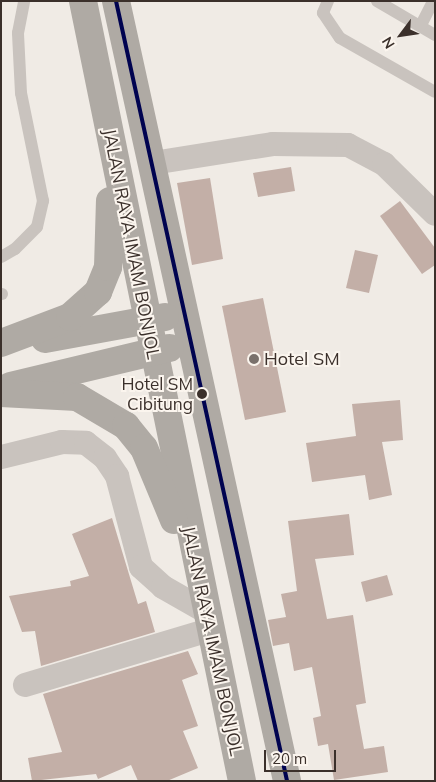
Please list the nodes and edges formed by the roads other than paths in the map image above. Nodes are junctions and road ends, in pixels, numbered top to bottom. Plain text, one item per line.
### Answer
1 (24, 1) edge
2 (83, 1) edge
3 (116, 1) edge
4 (328, 1) edge
5 (433, 1) edge
6 (378, 2) edge
7 (421, 26) junction
8 (435, 35) edge
9 (435, 92) edge
10 (107, 123) junction
11 (154, 163) junction
12 (435, 214) edge
13 (1, 257) edge
14 (183, 313) junction
15 (146, 321) junction
16 (1, 342) edge
17 (189, 344) junction
18 (1, 346) edge
19 (152, 352) junction
20 (1, 388) edge
21 (1, 393) edge
22 (1, 457) edge
23 (198, 579) junction
24 (207, 620) junction
25 (25, 685) dead end
26 (242, 781) edge
27 (287, 781) edge

1 - 13 lane
2 - 10 highway, JALAN RAYA IMAM BONJOL
3 - 11 highway, JALAN RAYA IMAM BONJOL
4 - 9 lane
5 - 7 lane
6 - 7 lane
7 - 8 lane
10 - 15 highway, JALAN RAYA IMAM BONJOL
10 - 16 highway
11 - 12 street
11 - 14 highway, JALAN RAYA IMAM BONJOL
14 - 15 highway
14 - 17 highway, JALAN RAYA IMAM BONJOL
15 - 18 highway
15 - 19 highway, JALAN RAYA IMAM BONJOL
17 - 19 highway
17 - 27 highway, JALAN RAYA IMAM BONJOL
19 - 20 highway
19 - 23 highway, JALAN RAYA IMAM BONJOL
21 - 23 highway
22 - 24 street
23 - 24 highway, JALAN RAYA IMAM BONJOL
24 - 25 street
24 - 26 highway, JALAN RAYA IMAM BONJOL

